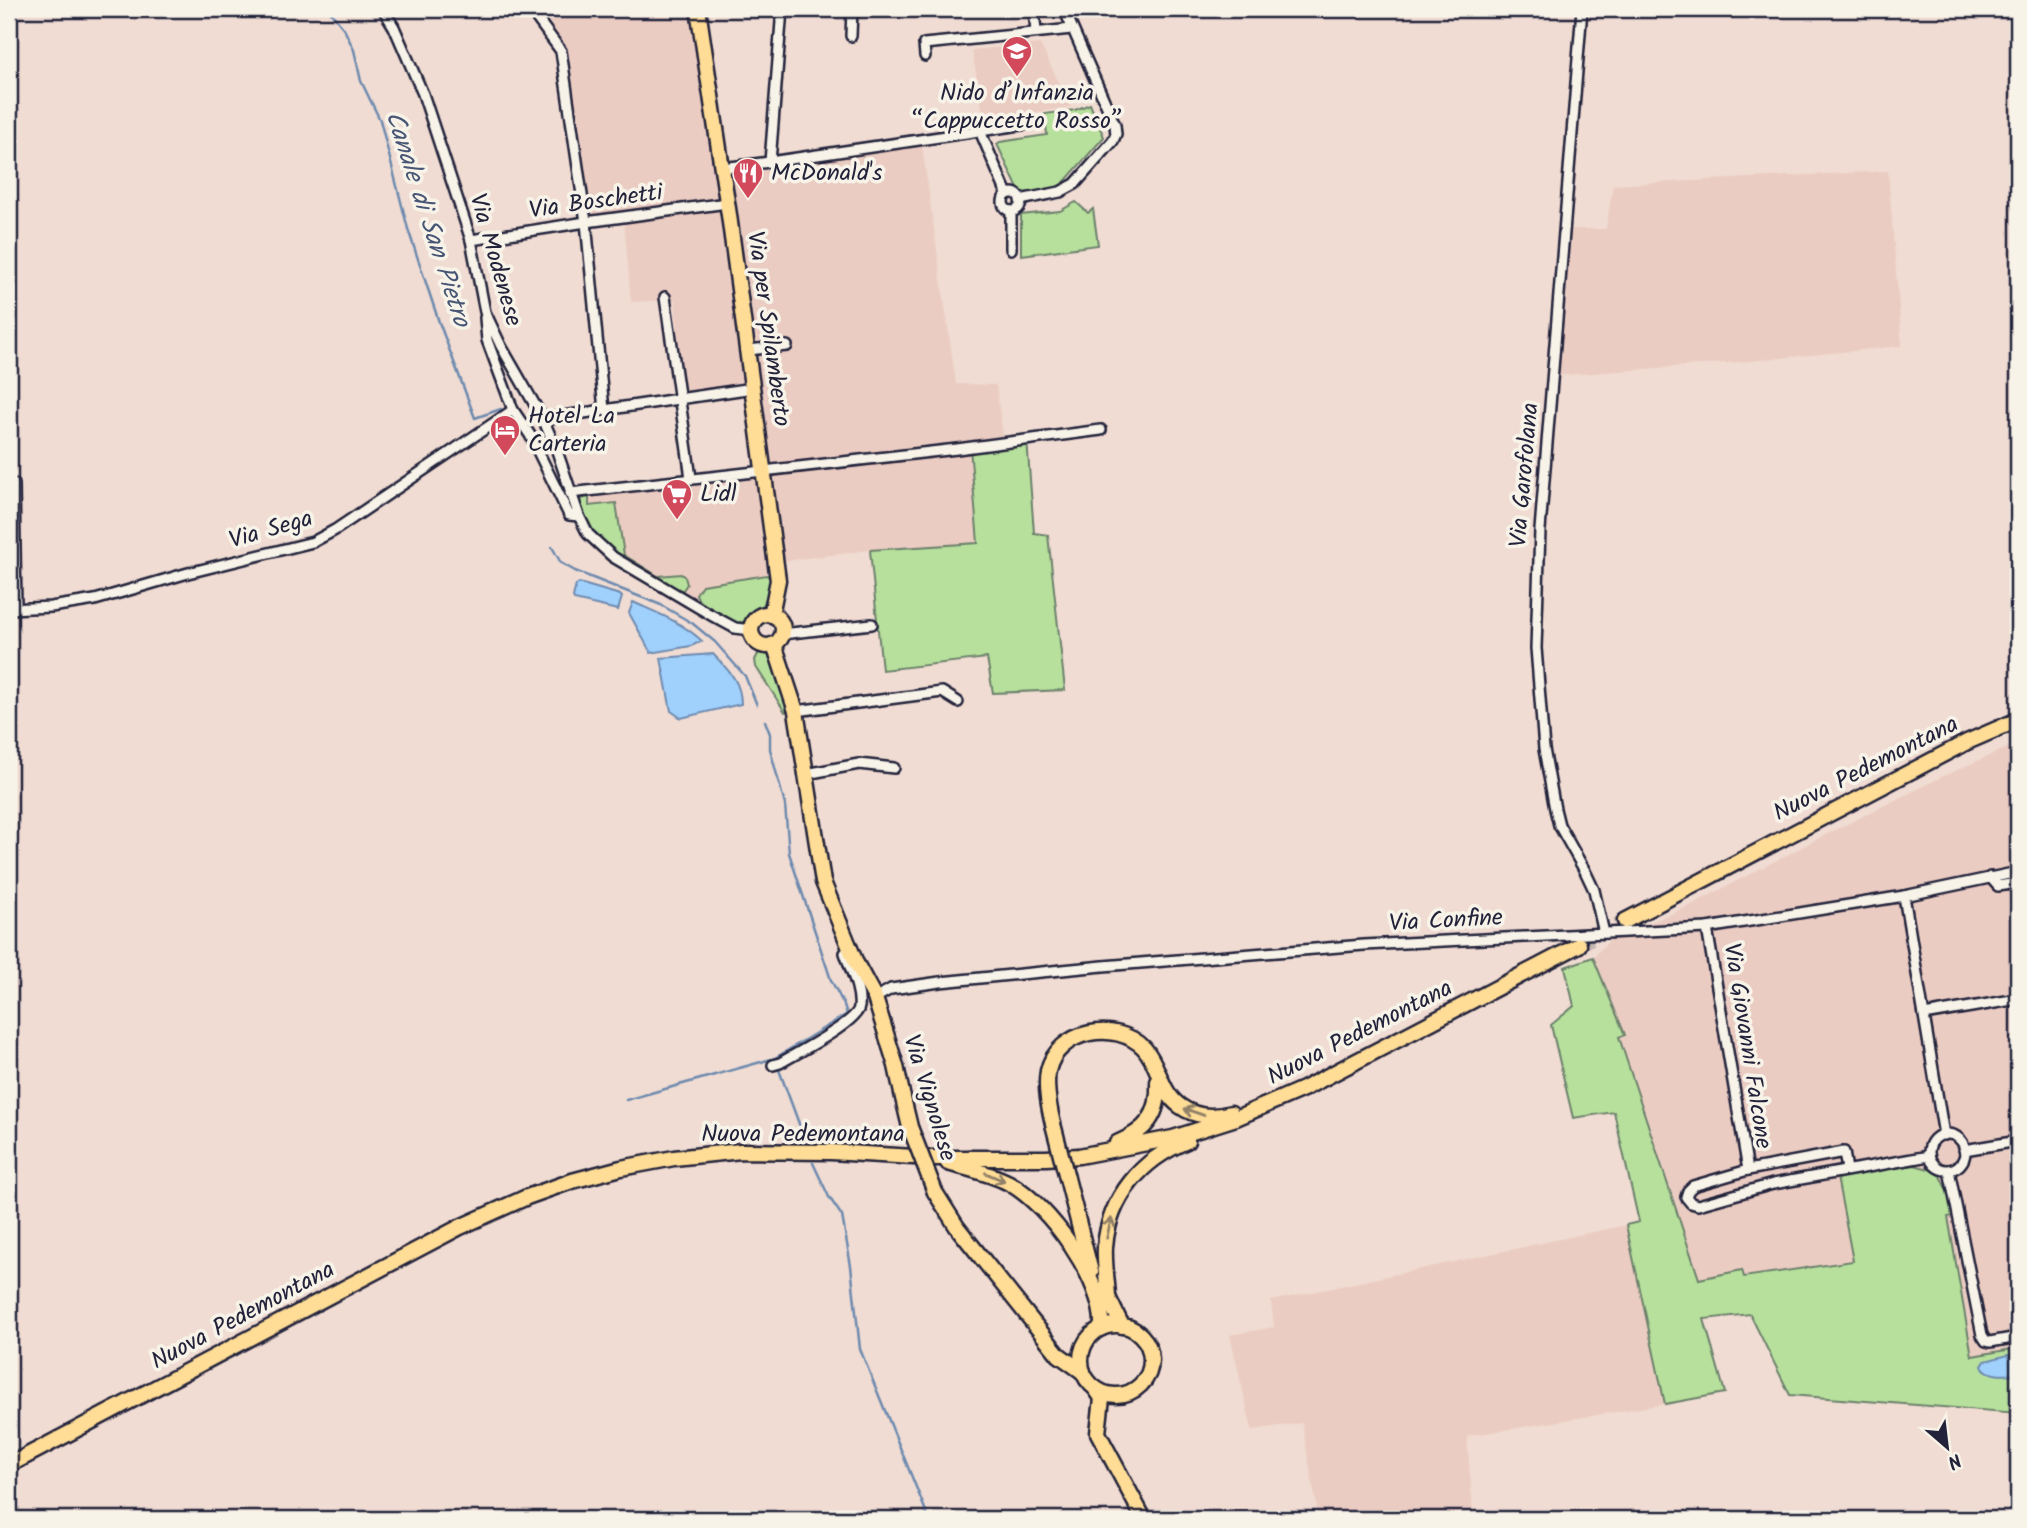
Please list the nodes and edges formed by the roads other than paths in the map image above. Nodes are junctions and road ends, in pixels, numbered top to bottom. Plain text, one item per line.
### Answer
1 (383, 9) edge
2 (530, 9) edge
3 (698, 9) edge
4 (782, 9) edge
5 (852, 9) edge
6 (1034, 9) edge
7 (1064, 9) edge
8 (1582, 9) edge
9 (1072, 29) junction
10 (1036, 32) junction
11 (851, 36) dead end
12 (925, 56) dead end
13 (1034, 123) dead end
14 (980, 131) junction
15 (770, 162) junction
16 (722, 167) junction
17 (1007, 194) junction
18 (1020, 200) junction
19 (727, 203) junction
20 (1012, 211) junction
21 (586, 222) junction
22 (471, 240) junction
23 (1011, 249) dead end
24 (666, 298) dead end
25 (485, 312) junction
26 (787, 345) dead end
27 (748, 350) junction
28 (753, 388) junction
29 (679, 400) junction
30 (513, 410) junction
31 (604, 410) junction
32 (543, 419) junction
33 (1101, 430) dead end
34 (764, 470) junction
35 (691, 478) junction
36 (14, 484) dead end
37 (570, 493) junction
38 (579, 516) junction
39 (12, 609) edge
40 (771, 615) junction
41 (872, 624) dead end
42 (751, 630) junction
43 (778, 639) junction
44 (958, 702) dead end
45 (796, 711) junction
46 (2018, 720) edge
47 (894, 768) dead end
48 (806, 774) junction
49 (2018, 872) edge
50 (1990, 877) junction
51 (2018, 883) edge
52 (1904, 896) junction
53 (832, 904) junction
54 (1625, 921) tunnel mouth
55 (1707, 928) junction
56 (1604, 933) junction
57 (1579, 945) tunnel mouth
58 (875, 998) junction
59 (2018, 999) edge
60 (1924, 1015) junction
61 (1393, 1043) junction
62 (776, 1064) dead end
63 (1158, 1077) junction
64 (1284, 1098) junction
65 (1944, 1135) junction
66 (2018, 1141) edge
67 (1964, 1150) junction
68 (1079, 1156) junction
69 (1929, 1156) junction
70 (930, 1158) junction
71 (1748, 1170) junction
72 (1847, 1170) junction
73 (1949, 1170) junction
74 (1103, 1297) junction
75 (1122, 1326) junction
76 (1102, 1328) junction
77 (2018, 1337) edge
78 (1049, 1342) junction
79 (1085, 1343) junction
80 (1083, 1372) junction
81 (1095, 1388) junction
82 (1121, 1395) junction
83 (1103, 1442) junction
84 (9, 1465) edge
85 (1144, 1519) edge

1 - 22 street, Via Modenese
2 - 21 street
3 - 16 main road, Via per Spilamberto
4 - 15 street
5 - 11 street
6 - 10 street
7 - 9 street
8 - 56 street, Via Garofolana
9 - 10 street
9 - 18 street
10 - 12 street
13 - 14 street
14 - 15 street
14 - 17 street
15 - 16 street
16 - 19 main road, Via per Spilamberto
17 - 18 street
17 - 20 street
18 - 20 street
19 - 21 street, Via Boschetti
19 - 27 main road, Via per Spilamberto
20 - 23 street
21 - 22 street, Via Boschetti
21 - 31 street
22 - 25 street, Via Modenese
24 - 29 street
25 - 30 street
25 - 32 street, Via Modenese
26 - 27 street
27 - 28 main road, Via per Spilamberto
28 - 29 street
28 - 34 main road, Via per Spilamberto
29 - 31 street
29 - 35 street
30 - 38 street
30 - 39 street, Via Sega
31 - 32 street
32 - 37 street, Via Modenese
33 - 34 street
34 - 35 street
34 - 40 main road, Via per Spilamberto
35 - 37 street
36 - 39 street
37 - 38 street, Via Modenese
38 - 42 street, Via Modenese
40 - 42 main road
40 - 43 main road
41 - 43 street
42 - 43 main road
43 - 45 main road
44 - 45 street
45 - 48 main road
46 - 54 main road, Nuova Pedemontana
47 - 48 street
48 - 53 main road
49 - 50 street, Via Confine
50 - 51 street
50 - 52 street, Via Confine
52 - 55 street, Via Confine
52 - 60 street
53 - 58 main road
53 - 62 street
55 - 56 street, Via Confine
55 - 71 street, Via Giovanni Falcone
56 - 58 street, Via Confine
57 - 61 main road, Nuova Pedemontana
58 - 78 main road, Via Vignolese, bridge
59 - 60 street
60 - 65 street
61 -> 63 main road
61 - 64 main road, Nuova Pedemontana
63 - 68 main road
63 - 74 main road, bridge
64 - 68 main road, Nuova Pedemontana
74 -> 64 main road
65 - 67 street
65 - 69 street
66 - 67 street
67 - 73 street
68 - 70 main road, Nuova Pedemontana
69 - 72 street
69 - 73 street
70 -> 74 main road
70 - 84 main road, Nuova Pedemontana
71 - 72 street
71 - 72 street
73 - 77 street
74 - 75 main road
74 - 76 main road
75 - 76 main road
75 - 82 main road
76 - 79 main road
78 - 79 main road
78 - 80 main road, Via Vignolese
79 - 80 main road
80 - 81 main road, Via Vignolese
81 - 82 main road
81 - 83 main road, Via Vignolese
82 - 83 main road
83 - 85 main road, Via Vignolese

